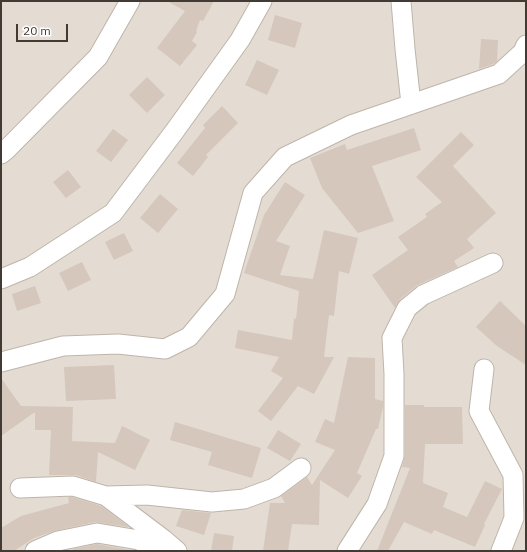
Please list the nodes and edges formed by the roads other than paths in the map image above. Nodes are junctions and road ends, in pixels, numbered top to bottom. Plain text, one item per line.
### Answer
1 (130, 1) edge
2 (262, 1) edge
3 (401, 1) edge
4 (526, 45) edge
5 (410, 104) junction
6 (1, 154) edge
7 (493, 263) dead end
8 (1, 279) edge
9 (1, 362) edge
10 (484, 369) dead end
11 (300, 468) dead end
12 (20, 488) dead end
13 (106, 496) junction
14 (35, 551) edge
15 (160, 551) edge
16 (177, 551) edge
17 (347, 551) edge
18 (501, 551) edge

1 - 6 street
2 - 8 street
3 - 5 street
4 - 5 street
5 - 9 street
7 - 17 street
10 - 18 street
11 - 13 street
12 - 13 street
13 - 16 street
14 - 15 street

